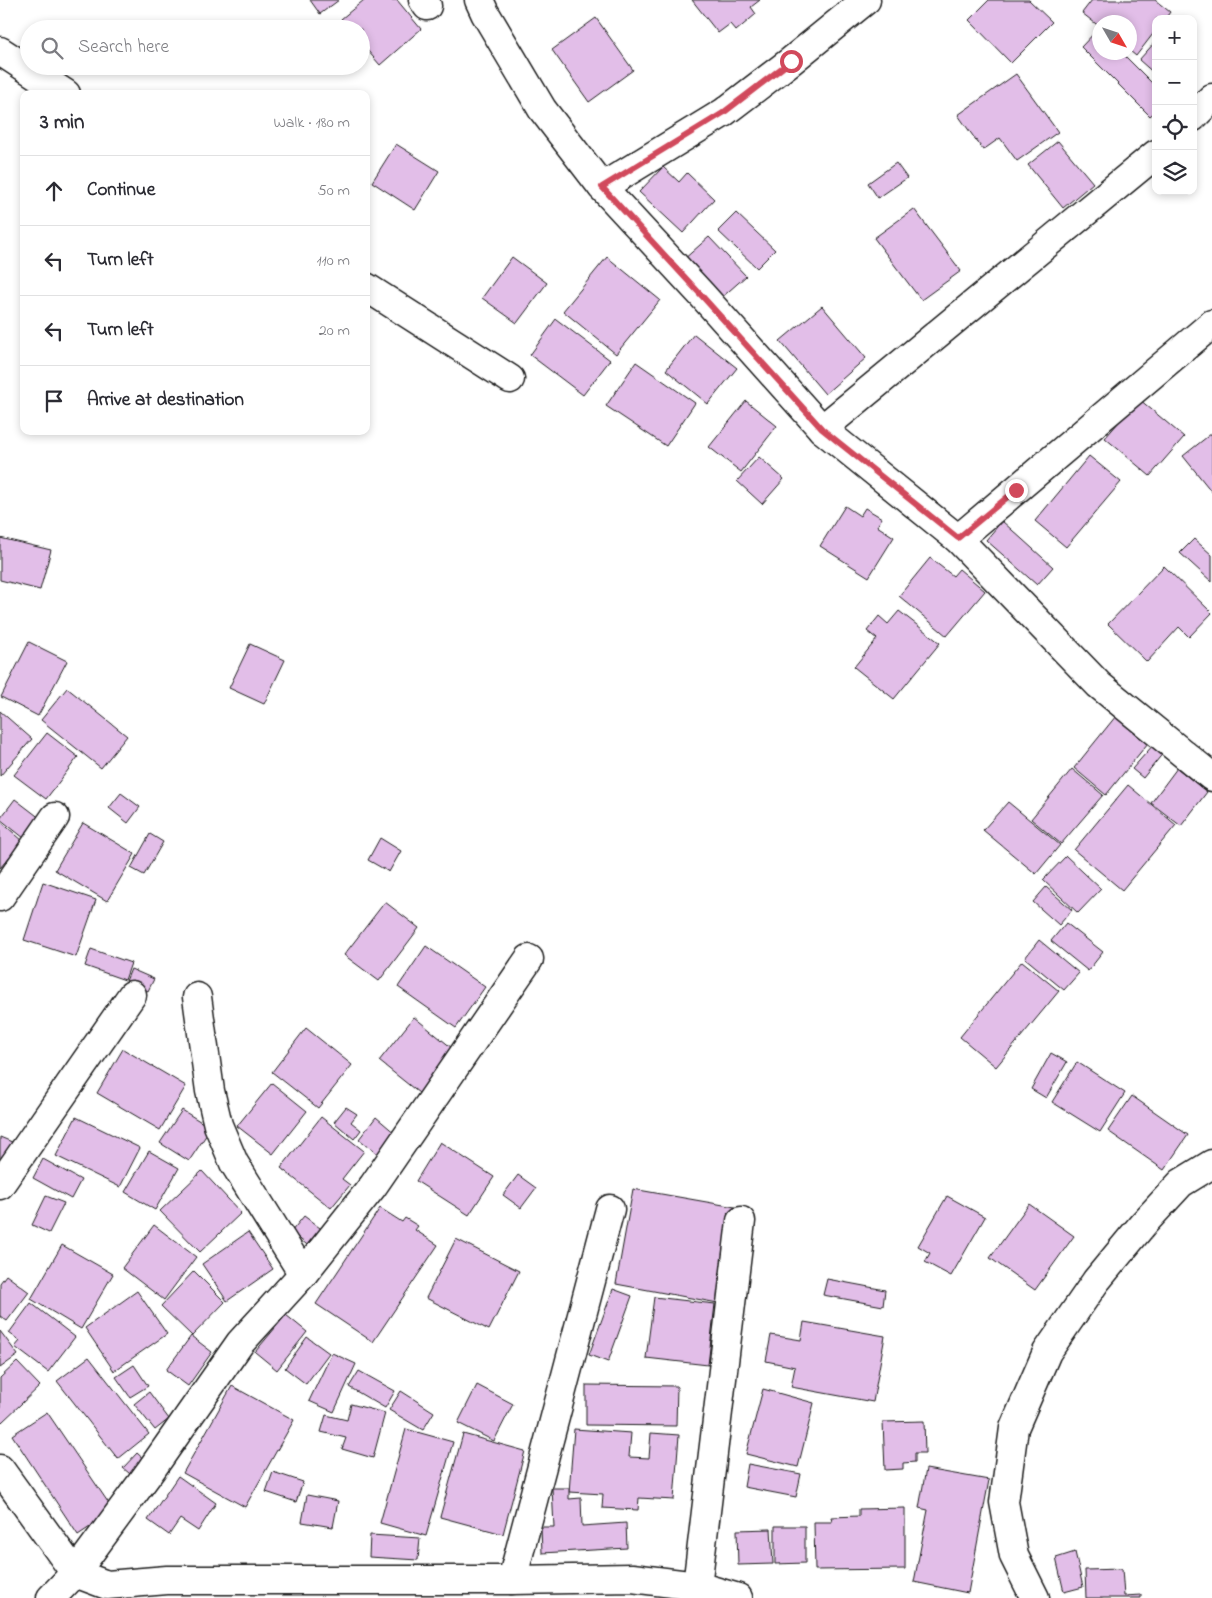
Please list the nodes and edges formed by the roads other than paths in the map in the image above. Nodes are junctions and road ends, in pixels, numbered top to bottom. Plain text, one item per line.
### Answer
1 (479, 0) edge
2 (866, 0) edge
3 (0, 51) edge
4 (20, 64) edge
5 (37, 75) edge
6 (60, 90) edge
7 (1212, 98) edge
8 (1197, 113) edge
9 (1152, 157) edge
10 (602, 187) junction
11 (370, 290) edge
12 (1212, 324) edge
13 (510, 379) dead end
14 (822, 429) junction
15 (958, 538) junction
16 (1212, 777) edge
17 (55, 817) dead end
18 (0, 897) edge
19 (529, 959) dead end
20 (132, 995) dead end
21 (197, 997) dead end
22 (1212, 1164) edge
23 (0, 1186) edge
24 (610, 1209) dead end
25 (741, 1221) dead end
26 (303, 1274) junction
27 (0, 1469) edge
28 (75, 1573) junction
29 (512, 1580) junction
30 (697, 1586) junction
31 (51, 1598) edge
32 (738, 1598) edge
33 (1035, 1598) edge

1 - 10 street
2 - 10 street
3 - 4 street
5 - 6 street
7 - 8 street
9 - 14 street
10 - 14 street
11 - 13 street
12 - 15 street
14 - 15 street
15 - 16 street
17 - 18 street
19 - 26 street
20 - 23 street
21 - 26 street
22 - 33 street
24 - 29 street
25 - 30 street
26 - 28 street
27 - 28 street
28 - 29 street
28 - 31 street
29 - 30 street
30 - 32 street

